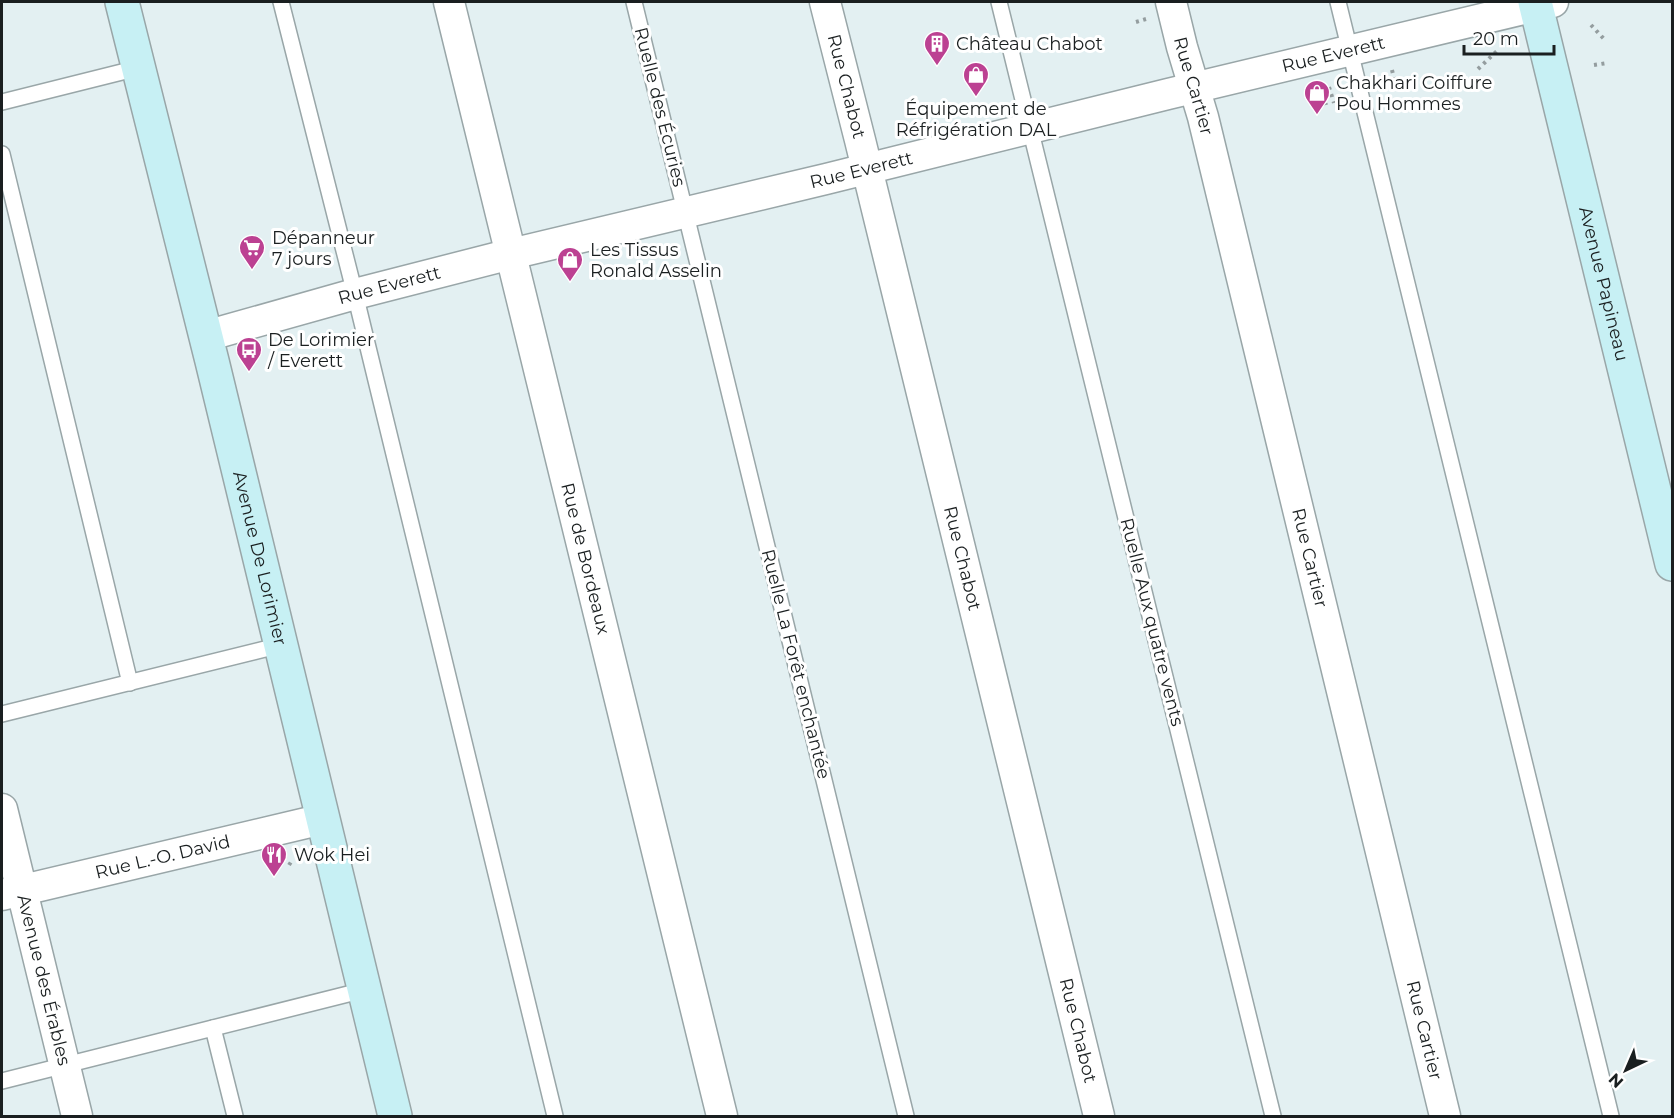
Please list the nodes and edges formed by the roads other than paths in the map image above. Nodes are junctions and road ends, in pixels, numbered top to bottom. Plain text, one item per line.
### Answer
1 (122, 2) edge
2 (281, 2) edge
3 (449, 2) edge
4 (634, 2) edge
5 (825, 2) edge
6 (999, 2) edge
7 (1171, 2) edge
8 (1338, 2) edge
9 (1541, 3) edge
10 (1350, 51) junction
11 (138, 68) junction
12 (1194, 87) junction
13 (2, 102) edge
14 (1030, 128) junction
15 (2, 154) edge
16 (867, 169) junction
17 (686, 212) junction
18 (511, 254) junction
19 (355, 294) junction
20 (206, 336) junction
21 (1672, 564) edge
22 (281, 645) junction
23 (130, 683) junction
24 (2, 714) edge
25 (2, 809) edge
26 (322, 819) junction
27 (12, 893) edge
28 (364, 990) junction
29 (213, 1028) junction
30 (64, 1066) junction
31 (2, 1082) edge
32 (76, 1116) edge
33 (235, 1116) edge
34 (395, 1116) edge
35 (555, 1116) edge
36 (722, 1116) edge
37 (906, 1116) edge
38 (1099, 1116) edge
39 (1273, 1116) edge
40 (1445, 1116) edge
41 (1611, 1116) edge

1 - 11 main road, Avenue De Lorimier
2 - 19 lane
3 - 18 street, Rue de Bordeaux
4 - 17 lane, Ruelle des Écuries
5 - 16 street, Rue Chabot
6 - 14 lane, Ruelle Aux quatre vents
7 - 12 street, Rue Cartier
8 - 10 lane
9 - 10 street, Rue Everett
9 - 21 main road, Avenue Papineau
10 - 12 street, Rue Everett
10 - 41 lane
11 - 13 lane
11 - 20 main road, Avenue De Lorimier
12 - 14 street, Rue Everett
12 - 40 street, Rue Cartier
14 - 16 street, Rue Everett
14 - 39 lane, Ruelle Aux quatre vents
15 - 23 lane
16 - 17 street, Rue Everett
16 - 38 street, Rue Chabot
17 - 18 street, Rue Everett
17 - 37 lane, Ruelle La Forêt enchantée
18 - 19 street, Rue Everett
18 - 36 street, Rue de Bordeaux
19 - 20 street, Rue Everett
19 - 35 lane
20 - 22 main road, Avenue De Lorimier
22 - 23 lane
22 - 26 main road, Avenue De Lorimier
23 - 24 lane
25 - 27 street, Avenue des Érables
26 - 27 street, Rue L.-O. David
26 - 28 main road, Avenue De Lorimier
27 - 30 street, Avenue des Érables
28 - 29 lane
28 - 34 main road, Avenue De Lorimier
29 - 30 lane
29 - 33 lane
30 - 31 lane
30 - 32 street, Avenue des Érables

